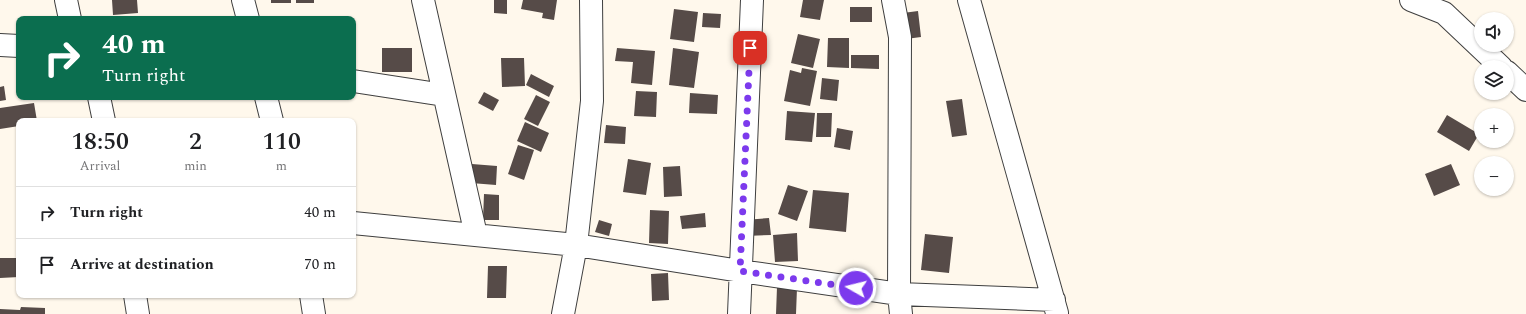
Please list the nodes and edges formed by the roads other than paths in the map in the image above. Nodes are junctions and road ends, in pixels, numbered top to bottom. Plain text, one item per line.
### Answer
1 (66, 0) edge
2 (243, 0) edge
3 (423, 0) edge
4 (591, 0) edge
5 (752, 0) edge
6 (893, 0) edge
7 (969, 0) edge
8 (1411, 0) edge
9 (69, 16) edge
10 (247, 16) edge
11 (0, 45) edge
12 (16, 46) edge
13 (1494, 60) edge
14 (1514, 79) edge
15 (356, 82) edge
16 (1526, 90) edge
17 (444, 95) junction
18 (100, 100) edge
19 (267, 100) edge
20 (104, 118) edge
21 (271, 118) edge
22 (356, 223) edge
23 (476, 235) junction
24 (576, 245) junction
25 (740, 271) junction
26 (135, 298) edge
27 (311, 298) edge
28 (900, 304) edge
29 (1056, 307) edge
30 (138, 314) edge
31 (314, 314) edge
32 (564, 314) edge
33 (739, 314) edge

1 - 9 street
2 - 10 street
3 - 17 street
4 - 24 street
5 - 25 street
6 - 28 street
7 - 29 street
8 - 13 street
11 - 12 street
14 - 16 street
15 - 17 street
17 - 23 street
18 - 20 street
19 - 21 street
22 - 23 street
23 - 24 street
24 - 25 street
24 - 32 street
25 - 28 street
25 - 33 street
26 - 30 street
27 - 31 street
28 - 29 street

